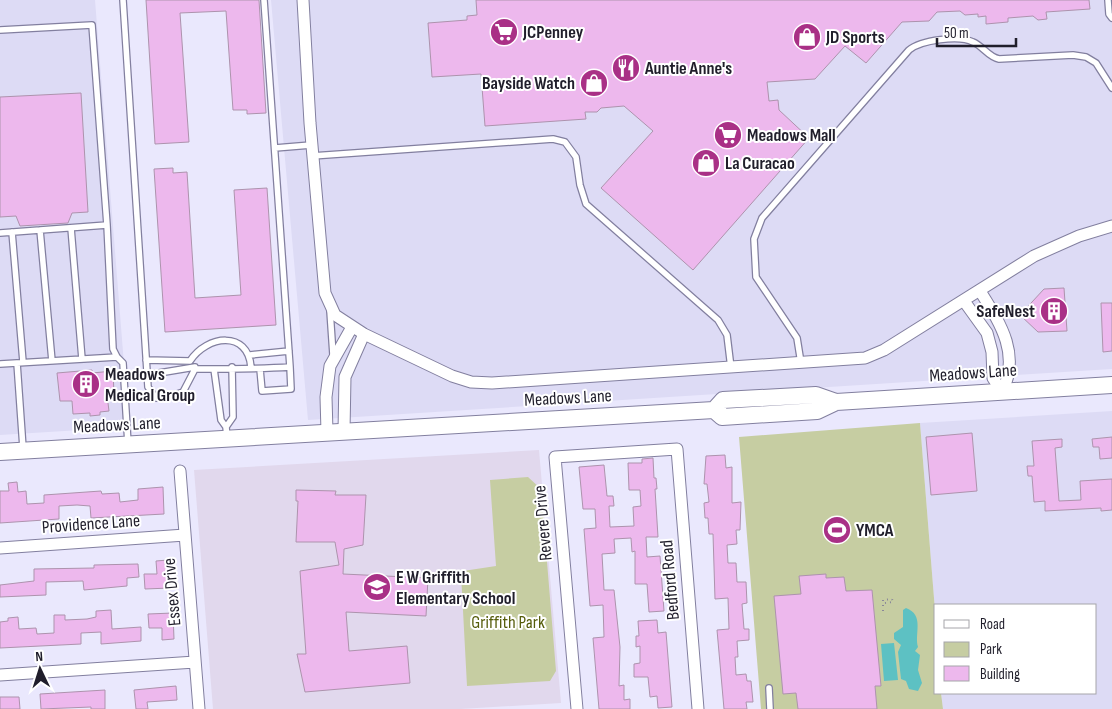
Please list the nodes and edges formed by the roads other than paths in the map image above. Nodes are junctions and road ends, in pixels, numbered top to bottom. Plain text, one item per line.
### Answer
1 (123, 0) edge
2 (264, 0) edge
3 (302, 0) edge
4 (1108, 0) edge
5 (1112, 18) edge
6 (0, 30) edge
7 (1112, 88) edge
8 (275, 148) junction
9 (312, 150) junction
10 (107, 225) junction
11 (1112, 226) edge
12 (71, 228) junction
13 (40, 230) junction
14 (12, 232) junction
15 (0, 233) edge
16 (980, 291) junction
17 (964, 301) junction
18 (329, 304) junction
19 (352, 327) junction
20 (364, 334) junction
21 (289, 351) junction
22 (250, 355) junction
23 (117, 357) junction
24 (82, 359) junction
25 (333, 359) junction
26 (146, 360) junction
27 (52, 361) junction
28 (190, 361) junction
29 (20, 363) junction
30 (0, 364) edge
31 (802, 364) junction
32 (232, 367) junction
33 (251, 367) junction
34 (290, 367) junction
35 (731, 368) junction
36 (196, 369) junction
37 (214, 369) junction
38 (260, 369) junction
39 (147, 375) junction
40 (1112, 385) edge
41 (1002, 392) junction
42 (454, 425) junction
43 (344, 431) junction
44 (327, 432) junction
45 (230, 434) junction
46 (128, 444) junction
47 (677, 449) joint
48 (23, 450) junction
49 (0, 452) edge
50 (180, 472) dead end
51 (185, 535) junction
52 (0, 548) edge
53 (195, 662) junction
54 (0, 675) edge
55 (769, 688) dead end
56 (199, 709) edge
57 (577, 709) edge
58 (698, 709) edge
59 (770, 709) edge

1 - 26 lane
2 - 8 lane
3 - 9 street
4 - 5 lane
6 - 10 lane
7 - 31 lane
8 - 9 lane
8 - 21 lane
9 - 18 street
9 - 35 lane
10 - 12 lane
10 - 23 lane
11 - 16 street
12 - 13 lane
12 - 24 lane
13 - 14 lane
13 - 27 lane
14 - 15 lane
14 - 29 lane
16 - 17 street
16 - 41 street
17 - 31 street
17 - 41 street
18 - 19 street
18 - 25 lane
19 - 20 street
19 - 25 street
20 - 35 street
20 - 43 street
21 - 22 lane
21 - 34 lane
22 - 28 lane
22 - 33 lane
23 - 24 lane
23 - 46 lane
24 - 27 lane
25 - 44 street
26 - 28 lane
26 - 39 lane
27 - 29 lane
28 - 36 lane
29 - 30 lane
29 - 48 lane
31 - 35 street
32 - 33 lane
32 - 37 lane
32 - 45 lane
33 - 38 lane
34 - 38 lane
34 - 38 lane
36 - 37 lane
36 - 39 lane
36 - 39 lane
37 - 45 lane
40 - 41 street, Meadows Lane
41 - 42 street, Meadows Lane
42 - 43 street, Meadows Lane
42 - 45 street, Meadows Lane
43 - 44 street, Meadows Lane
44 - 45 street, Meadows Lane
45 - 46 street, Meadows Lane
46 - 48 street, Meadows Lane
47 - 57 street, Revere Drive
47 - 58 street, Bedford Road
48 - 49 street, Meadows Lane
50 - 51 street, Essex Drive
51 - 52 street, Providence Lane
51 - 53 street, Essex Drive
53 - 54 street
53 - 56 street, Essex Drive
55 - 59 lane

